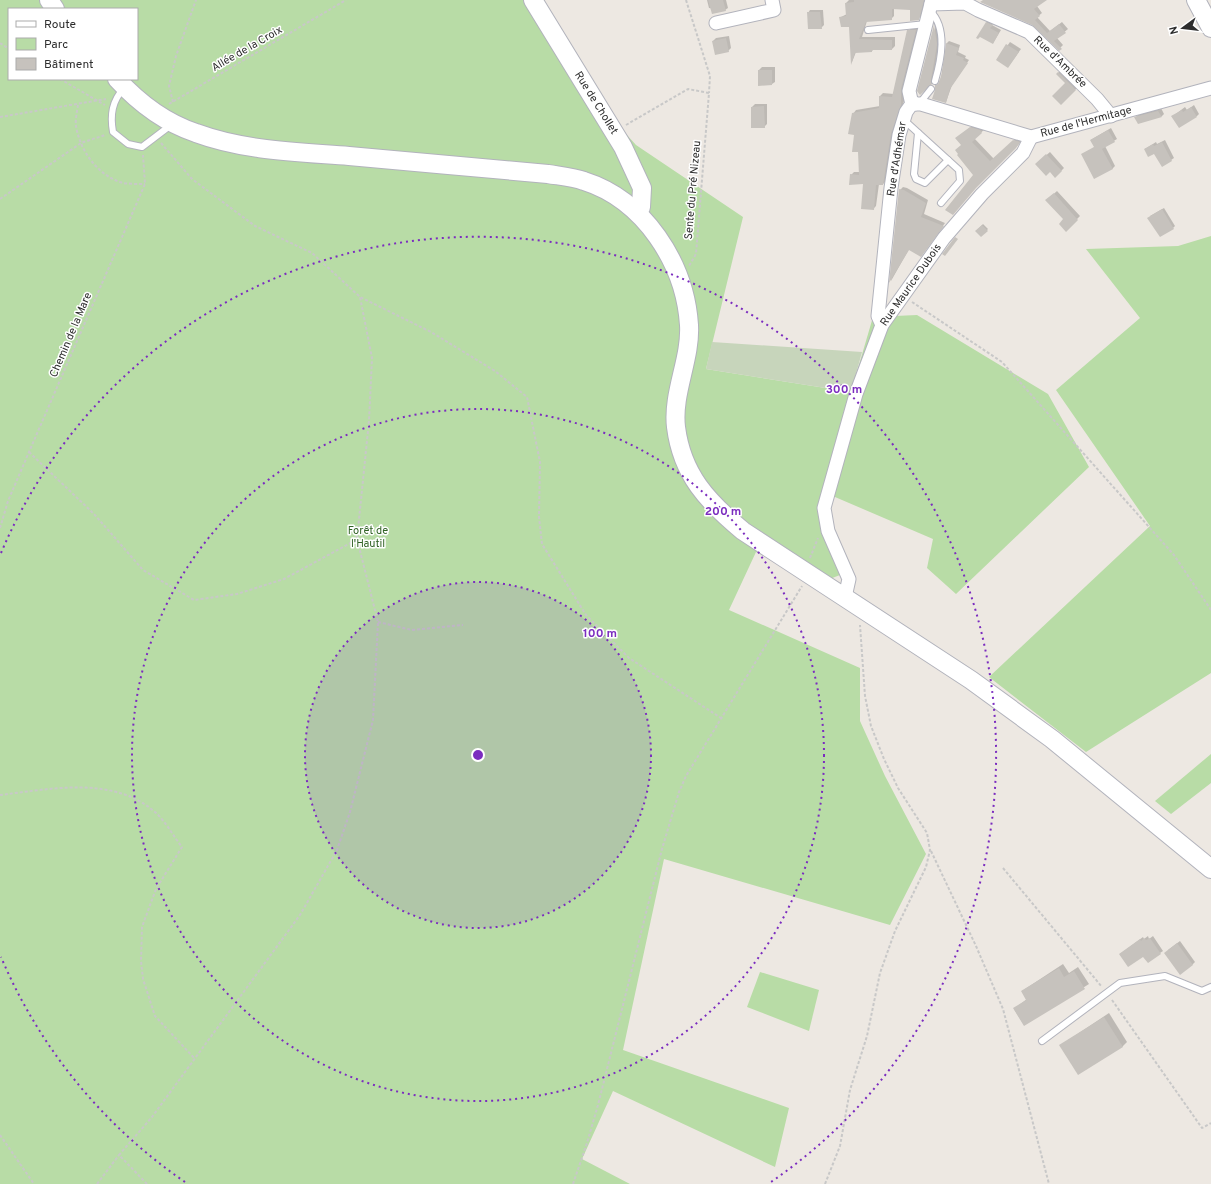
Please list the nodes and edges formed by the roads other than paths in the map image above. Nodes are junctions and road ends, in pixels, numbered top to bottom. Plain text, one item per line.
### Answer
1 (533, 0) edge
2 (772, 0) edge
3 (1196, 0) edge
4 (931, 5) edge
5 (716, 23) dead end
6 (926, 24) junction
7 (1211, 28) edge
8 (868, 30) dead end
9 (935, 81) dead end
10 (119, 87) edge
11 (1211, 88) edge
12 (931, 89) dead end
13 (917, 104) junction
14 (1111, 116) junction
15 (903, 119) junction
16 (174, 123) junction
17 (918, 133) junction
18 (1031, 137) junction
19 (948, 160) junction
20 (941, 203) dead end
21 (637, 211) junction
22 (882, 325) junction
23 (845, 597) junction
24 (1211, 869) edge
25 (1211, 987) edge
26 (1042, 1041) dead end

1 - 21 main road, Rue de Chollet
2 - 5 street
3 - 7 main road
4 - 6 street
4 - 9 lane
4 - 14 street, Rue d'Ambrée
6 - 8 lane
6 - 13 street
10 - 16 main road
10 - 16 lane
11 - 14 street, Rue de l'Hermitage
12 - 13 lane
13 - 15 street, Rue d'Adhémar
13 - 18 street, Rue de l'Hermitage
14 - 18 street, Rue de l'Hermitage
15 - 17 lane
15 - 22 street, Rue d'Adhémar
16 - 21 main road
17 - 19 lane
17 - 19 lane
18 - 22 street, Rue Maurice Dubois
19 - 20 lane
21 - 23 main road
22 - 23 street, Rue Maurice Dubois
23 - 24 main road
25 - 26 lane

